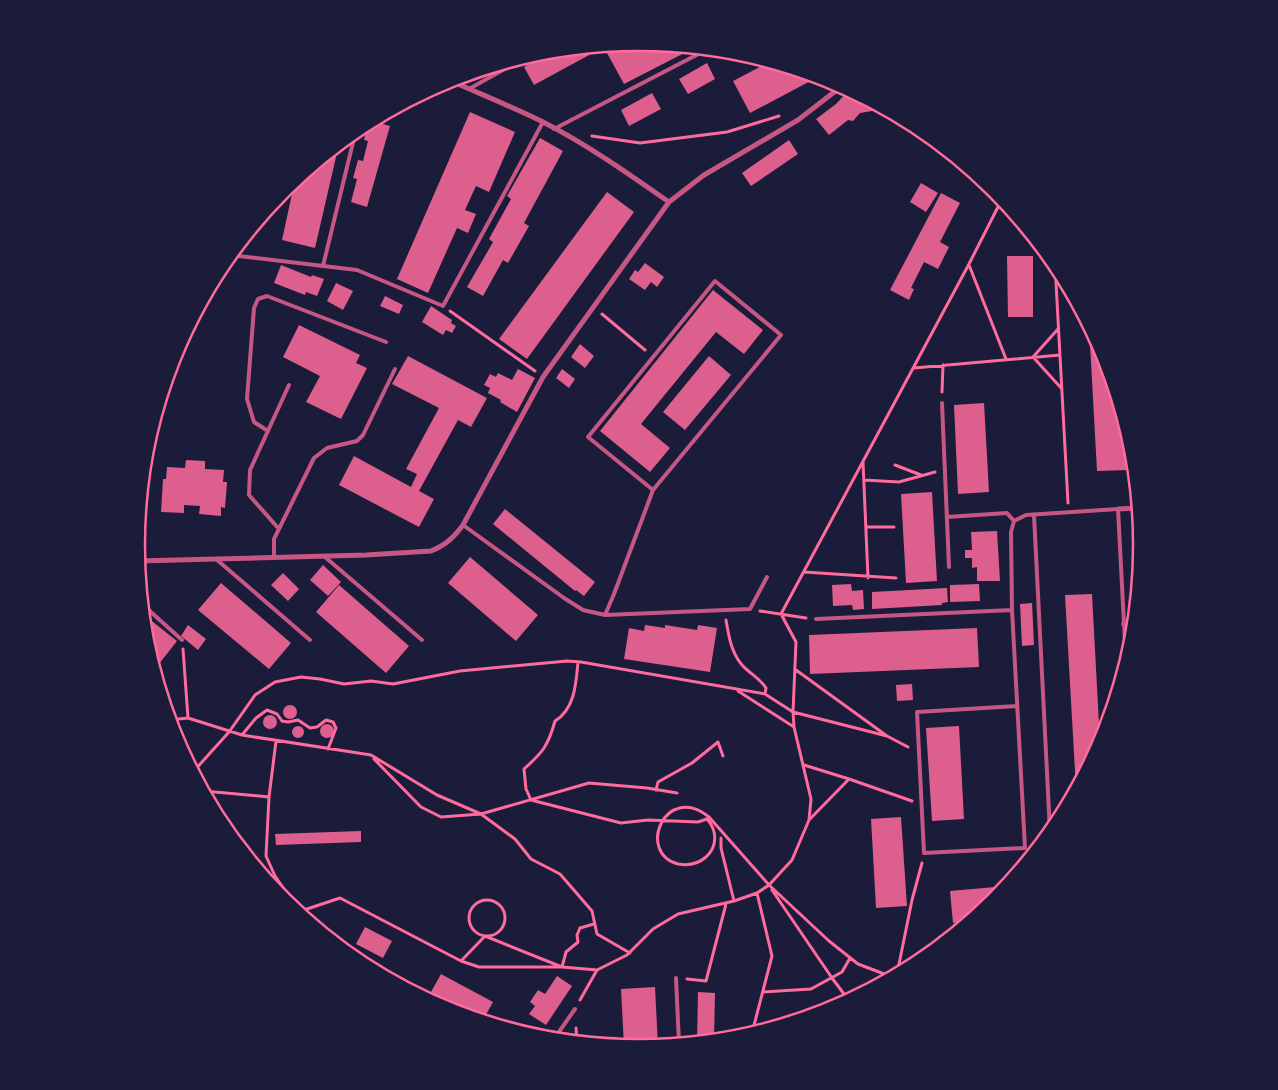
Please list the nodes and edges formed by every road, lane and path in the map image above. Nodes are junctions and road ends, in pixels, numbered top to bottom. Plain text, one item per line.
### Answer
1 (697, 54) edge
2 (501, 71) edge
3 (460, 85) edge
4 (469, 89) junction
5 (834, 92) edge
6 (783, 115) dead end
7 (543, 122) junction
8 (554, 128) junction
9 (591, 136) dead end
10 (353, 142) edge
11 (669, 202) junction
12 (998, 207) edge
13 (239, 256) edge
14 (969, 264) junction
15 (323, 266) junction
16 (1056, 281) edge
17 (443, 306) junction
18 (594, 307) junction
19 (1059, 329) junction
20 (386, 342) dead end
21 (1060, 355) junction
22 (654, 357) junction
23 (1033, 357) junction
24 (1006, 359) junction
25 (943, 365) junction
26 (913, 368) junction
27 (395, 369) dead end
28 (543, 377) junction
29 (289, 385) dead end
30 (1062, 389) dead end
31 (942, 403) joint
32 (268, 431) junction
33 (863, 462) junction
34 (895, 465) dead end
35 (945, 469) junction
36 (921, 475) junction
37 (864, 480) junction
38 (653, 490) junction
39 (1132, 508) edge
40 (1118, 509) junction
41 (1068, 512) junction
42 (1034, 515) junction
43 (947, 517) junction
44 (1014, 521) junction
45 (463, 525) junction
46 (894, 527) dead end
47 (866, 528) junction
48 (279, 529) junction
49 (325, 556) junction
50 (274, 558) junction
51 (216, 559) junction
52 (145, 561) edge
53 (949, 567) dead end
54 (804, 572) junction
55 (767, 577) dead end
56 (868, 578) junction
57 (896, 578) dead end
58 (750, 609) junction
59 (723, 610) junction
60 (1012, 610) junction
61 (149, 611) edge
62 (781, 614) junction
63 (604, 615) junction
64 (816, 619) joint
65 (1124, 624) joint
66 (1124, 633) edge
67 (182, 640) joint
68 (310, 640) dead end
69 (422, 640) dead end
70 (578, 662) junction
71 (796, 670) junction
72 (735, 690) junction
73 (765, 694) junction
74 (1017, 706) junction
75 (793, 712) junction
76 (188, 718) junction
77 (177, 719) edge
78 (794, 727) junction
79 (228, 732) junction
80 (242, 735) junction
81 (887, 736) junction
82 (276, 741) junction
83 (328, 749) junction
84 (919, 753) junction
85 (371, 755) junction
86 (723, 756) dead end
87 (804, 765) junction
88 (198, 767) edge
89 (850, 779) junction
90 (656, 790) junction
91 (211, 793) edge
92 (677, 793) dead end
93 (269, 797) junction
94 (531, 800) junction
95 (922, 804) junction
96 (482, 814) junction
97 (809, 820) junction
98 (1049, 820) edge
99 (721, 838) dead end
100 (924, 853) junction
101 (280, 884) edge
102 (769, 885) junction
103 (757, 893) junction
104 (734, 901) junction
105 (726, 904) junction
106 (306, 910) edge
107 (594, 924) junction
108 (485, 936) junction
109 (630, 953) junction
110 (850, 958) junction
111 (462, 961) junction
112 (897, 966) edge
113 (562, 967) junction
114 (884, 974) edge
115 (676, 978) joint
116 (832, 978) junction
117 (763, 992) junction
118 (845, 994) edge
119 (575, 1010) dead end
120 (754, 1025) edge
121 (559, 1032) edge
122 (679, 1037) edge

1 - 8 lane
2 - 4 lane
3 - 4 street
4 - 7 street
5 - 11 street
6 - 9 path
7 - 8 street
7 - 17 lane
8 - 11 street
10 - 15 lane
11 - 18 street
12 - 14 path
13 - 15 lane
14 - 24 path
14 - 26 path
15 - 17 lane
16 - 19 path
17 - 28 path
18 - 22 path
18 - 28 street
19 - 21 path
19 - 23 path
20 - 32 lane
21 - 23 path
21 - 41 path
22 - 38 lane
22 - 38 lane
23 - 24 path
23 - 30 path
24 - 25 path
25 - 26 path
25 - 31 path
26 - 33 path
27 - 48 lane
28 - 45 street
29 - 32 lane
31 - 35 lane
32 - 48 lane
33 - 37 path
33 - 54 path
34 - 36 path
35 - 36 path
35 - 43 lane
36 - 37 path
37 - 47 path
38 - 63 lane
39 - 40 street
40 - 41 lane
40 - 65 lane
41 - 42 lane
42 - 44 lane
42 - 98 lane
43 - 44 lane
43 - 53 lane
44 - 60 lane
45 - 49 street
45 - 63 lane
46 - 47 path
47 - 56 path
48 - 50 lane
49 - 50 street
49 - 69 lane
50 - 51 street
51 - 52 street
51 - 68 lane
54 - 56 path
54 - 62 path
55 - 58 lane
56 - 57 path
58 - 59 lane
58 - 62 path
59 - 63 lane
59 - 73 path
60 - 64 lane
60 - 74 lane
61 - 67 lane
62 - 64 path
62 - 71 path
65 - 66 lane
67 - 76 path
70 - 72 path
70 - 79 path
70 - 94 path
71 - 75 path
71 - 81 path
72 - 73 path
72 - 78 path
73 - 75 path
74 - 84 lane
74 - 100 lane
75 - 78 path
75 - 81 path
76 - 77 path
76 - 79 path
78 - 87 path
79 - 80 path
79 - 88 path
80 - 82 path
80 - 83 path
81 - 84 path
82 - 83 path
82 - 93 path
83 - 85 path
84 - 95 lane
85 - 96 path
85 - 96 path
86 - 90 path
87 - 89 path
87 - 97 path
89 - 95 path
89 - 97 path
90 - 92 path
90 - 94 path
91 - 93 path
93 - 101 path
94 - 96 path
94 - 102 path
95 - 100 lane
96 - 107 path
97 - 102 path
99 - 104 path
100 - 112 path
102 - 103 path
102 - 110 path
102 - 116 path
103 - 104 path
103 - 117 path
104 - 105 path
105 - 109 path
105 - 115 path
106 - 111 path
107 - 109 path
107 - 113 path
108 - 108 path
108 - 111 path
108 - 113 path
109 - 113 path
110 - 114 path
110 - 116 path
111 - 113 path
115 - 122 lane
116 - 117 path
116 - 118 path
117 - 120 path
119 - 121 lane

